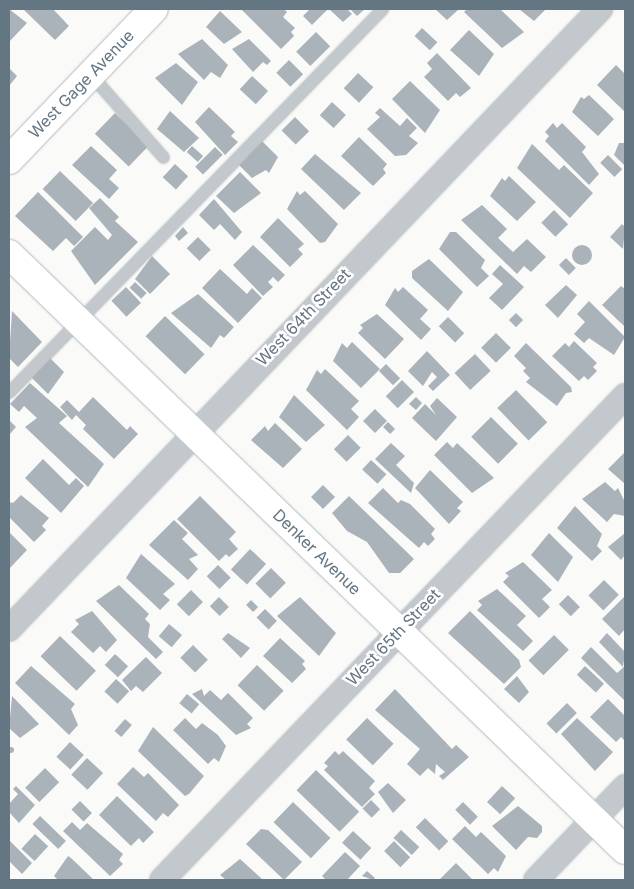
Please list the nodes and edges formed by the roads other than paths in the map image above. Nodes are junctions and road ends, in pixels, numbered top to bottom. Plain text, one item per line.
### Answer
1 (154, 9) edge
2 (382, 9) edge
3 (600, 9) edge
4 (91, 75) junction
5 (163, 157) dead end
6 (9, 160) edge
7 (9, 254) edge
8 (78, 321) junction
9 (9, 392) edge
10 (625, 396) edge
11 (192, 432) junction
12 (9, 629) edge
13 (398, 631) junction
14 (625, 787) edge
15 (594, 819) junction
16 (625, 850) edge
17 (162, 880) edge
18 (536, 880) edge

1 - 4 street, West Gage Avenue
2 - 8 lane
3 - 11 street, West 64th Street
4 - 5 lane
4 - 6 street, West Gage Avenue
7 - 8 street, Denker Avenue
8 - 9 lane
8 - 11 street, Denker Avenue
10 - 13 street, West 65th Street
11 - 12 street, West 64th Street
11 - 13 street, Denker Avenue
13 - 15 street, Denker Avenue
13 - 17 street, West 65th Street
14 - 15 street
15 - 16 street, Denker Avenue
15 - 18 street

